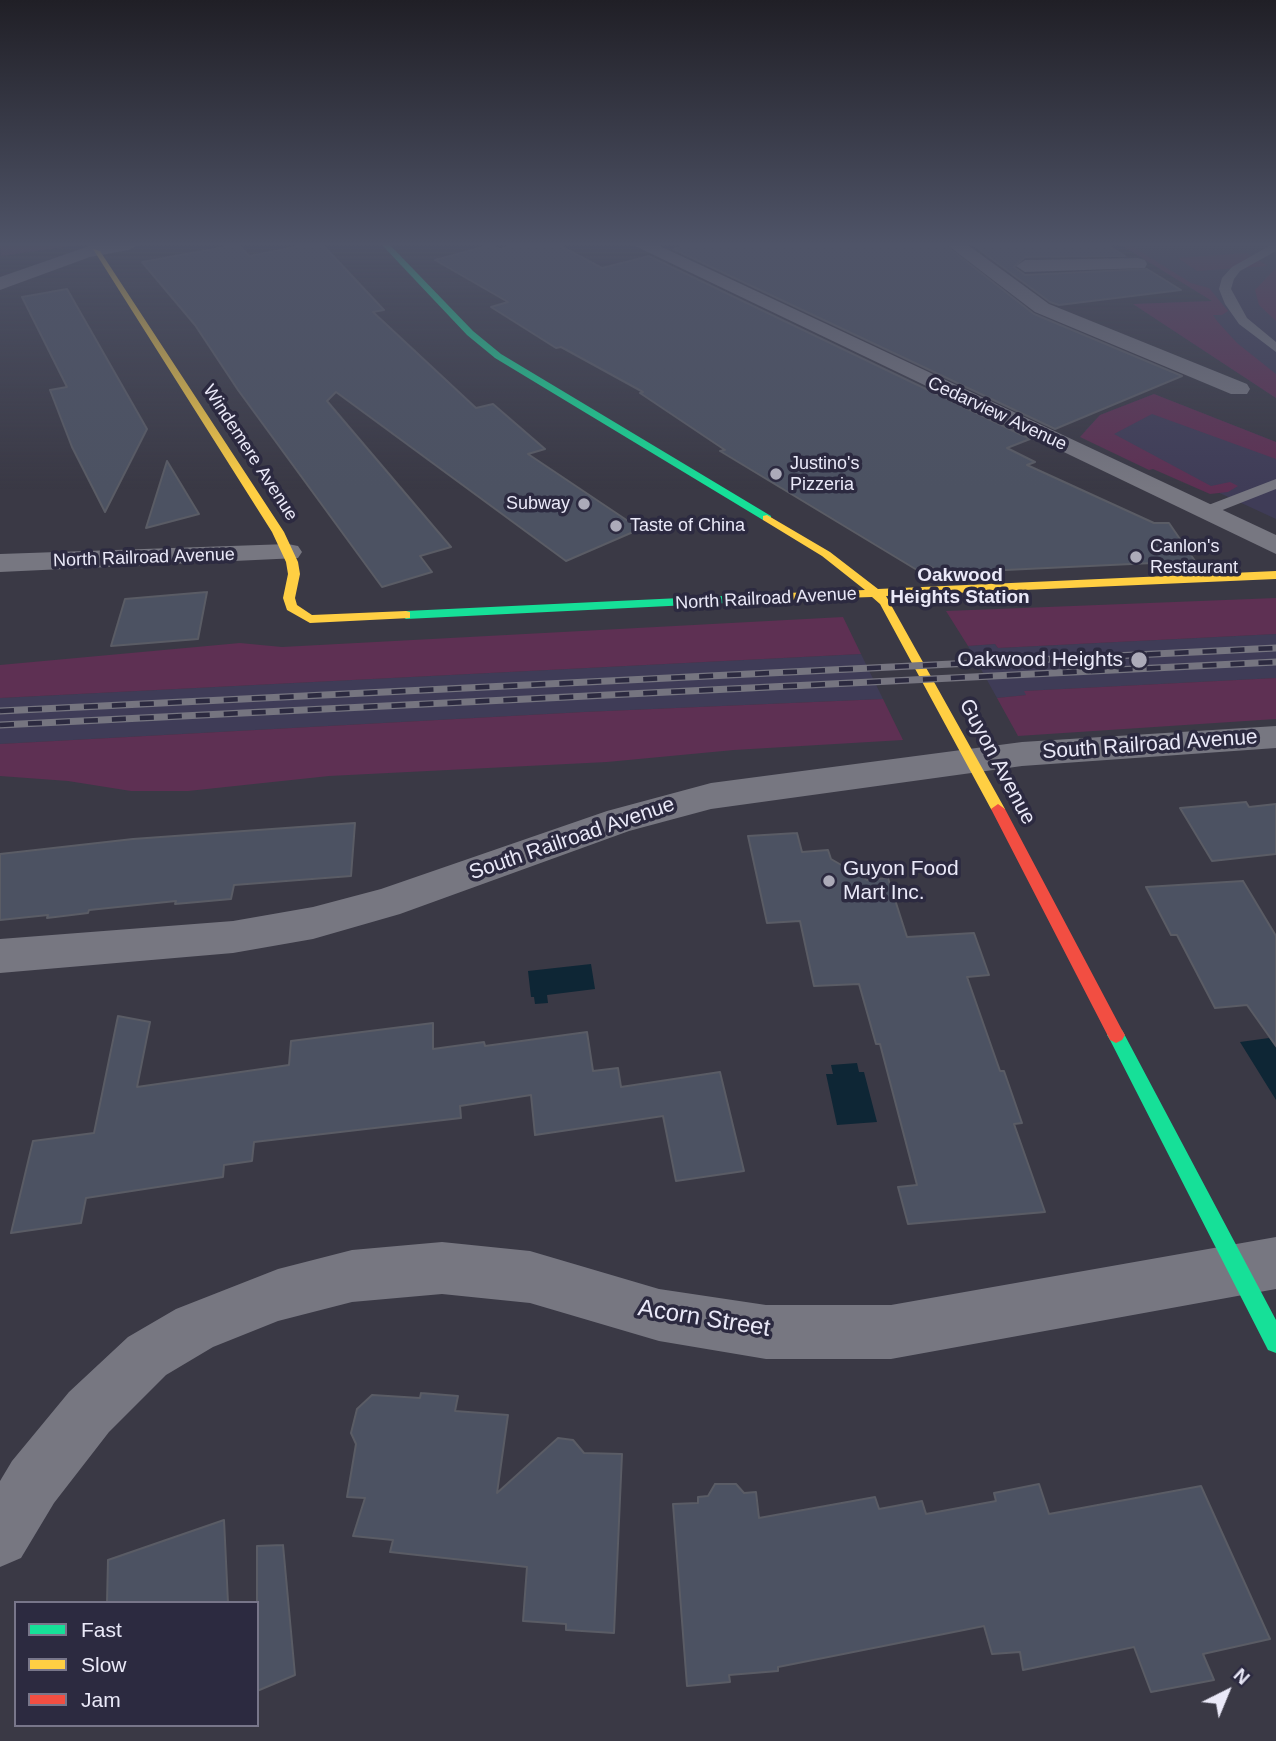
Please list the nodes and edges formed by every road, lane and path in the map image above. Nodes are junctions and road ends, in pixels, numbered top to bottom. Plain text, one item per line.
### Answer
1 (144, 326) edge
2 (464, 326) edge
3 (812, 326) edge
4 (1086, 326) edge
5 (1249, 326) edge
6 (1276, 348) edge
7 (1239, 389) dead end
8 (1276, 484) edge
9 (1204, 512) junction
10 (1276, 546) edge
11 (288, 552) junction
12 (0, 563) edge
13 (1276, 575) edge
14 (876, 593) junction
15 (298, 614) joint
16 (1276, 737) edge
17 (967, 750) junction
18 (0, 956) edge
19 (1257, 1267) edge
20 (1276, 1342) edge
21 (0, 1537) edge

1 - 11 street, Windemere Avenue
2 - 14 street, Guyon Avenue
3 - 9 street, Cedarview Avenue
4 - 7 street
5 - 6 lane
8 - 9 lane
9 - 10 street, Cedarview Avenue
11 - 12 street, North Railroad Avenue
11 - 15 street, Windemere Avenue
13 - 14 street, North Railroad Avenue
14 - 15 street, North Railroad Avenue
14 - 17 street, Guyon Avenue
16 - 17 street, South Railroad Avenue
17 - 18 street, South Railroad Avenue
17 - 19 street, Guyon Avenue
19 - 20 street, Guyon Avenue
19 - 21 street, Acorn Street

